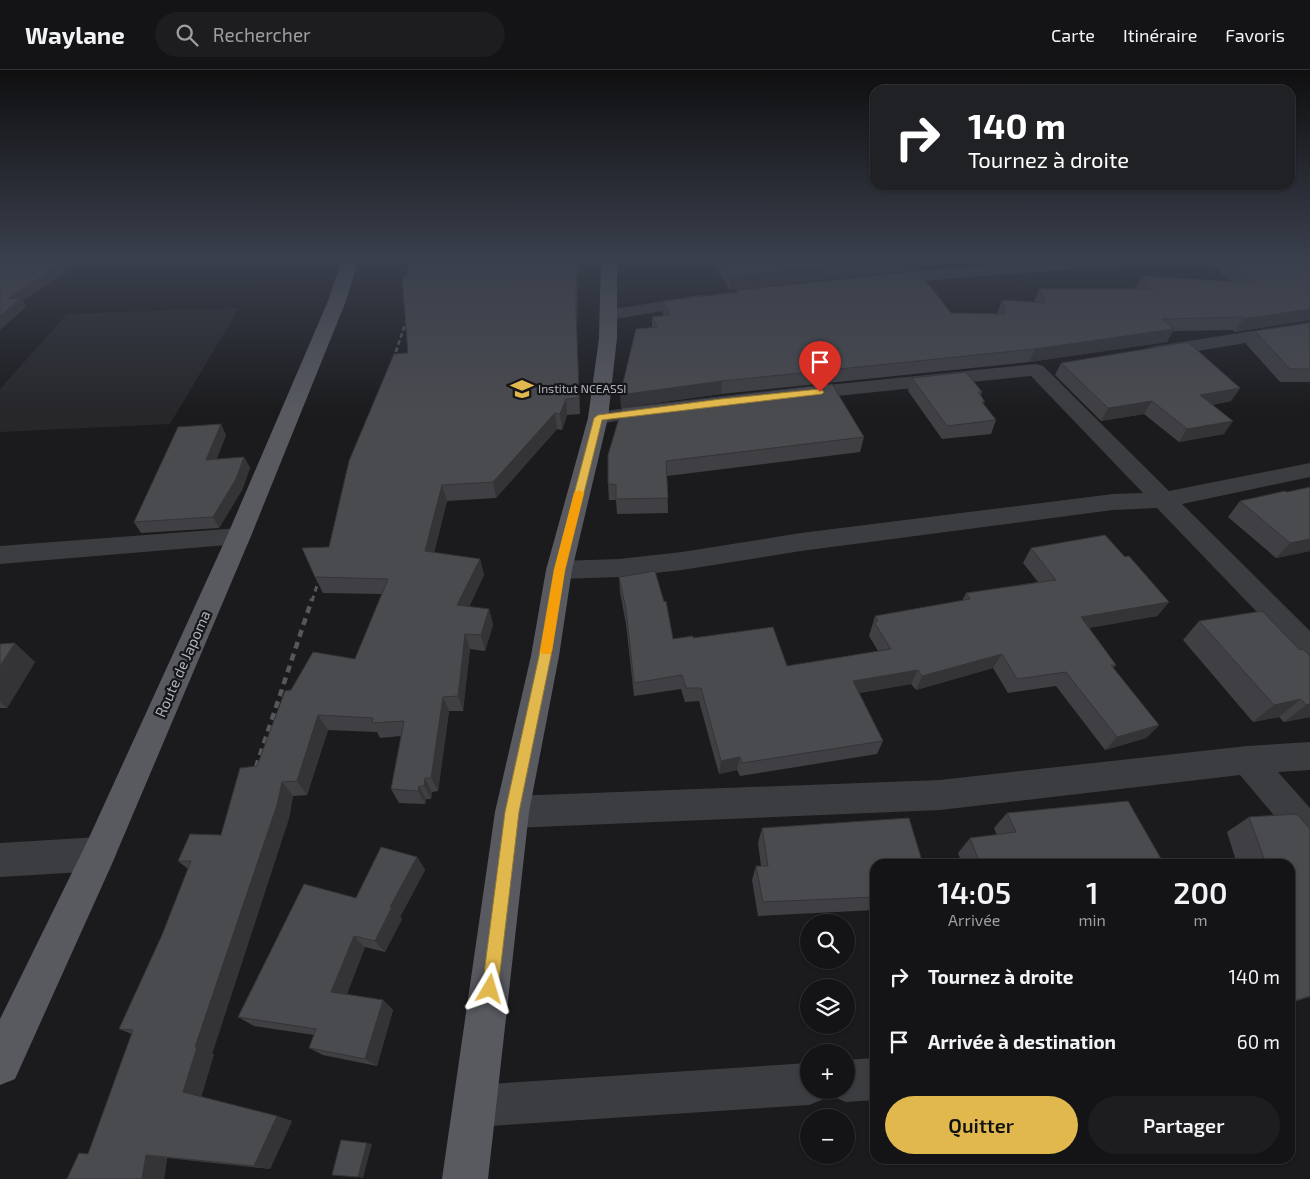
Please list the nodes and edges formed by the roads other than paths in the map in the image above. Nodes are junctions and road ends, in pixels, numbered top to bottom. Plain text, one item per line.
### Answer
1 (334, 309) edge
2 (609, 309) edge
3 (647, 309) edge
4 (609, 315) junction
5 (1310, 327) edge
6 (1141, 354) edge
7 (780, 396) edge
8 (674, 408) edge
9 (598, 418) junction
10 (1310, 470) edge
11 (1164, 500) junction
12 (239, 536) junction
13 (0, 555) edge
14 (559, 570) junction
15 (1310, 649) edge
16 (1310, 756) edge
17 (1247, 760) junction
18 (512, 812) junction
19 (1310, 833) edge
20 (99, 854) junction
21 (0, 860) edge
22 (0, 1064) edge
23 (870, 1079) edge
24 (855, 1080) edge
25 (800, 1085) edge
26 (474, 1106) junction
27 (465, 1179) edge

1 - 12 main road, Route de Japoma
2 - 4 main road
3 - 4 street
4 - 9 main road
5 - 6 street
7 - 11 street
8 - 9 street
9 - 14 main road
10 - 11 street
11 - 14 street
11 - 15 street
12 - 13 street
12 - 20 main road, Route de Japoma
14 - 18 main road
16 - 17 street
17 - 18 street
17 - 19 street
18 - 26 main road
20 - 21 street
20 - 22 main road, Route de Japoma
23 - 24 street
25 - 26 street
26 - 27 main road

